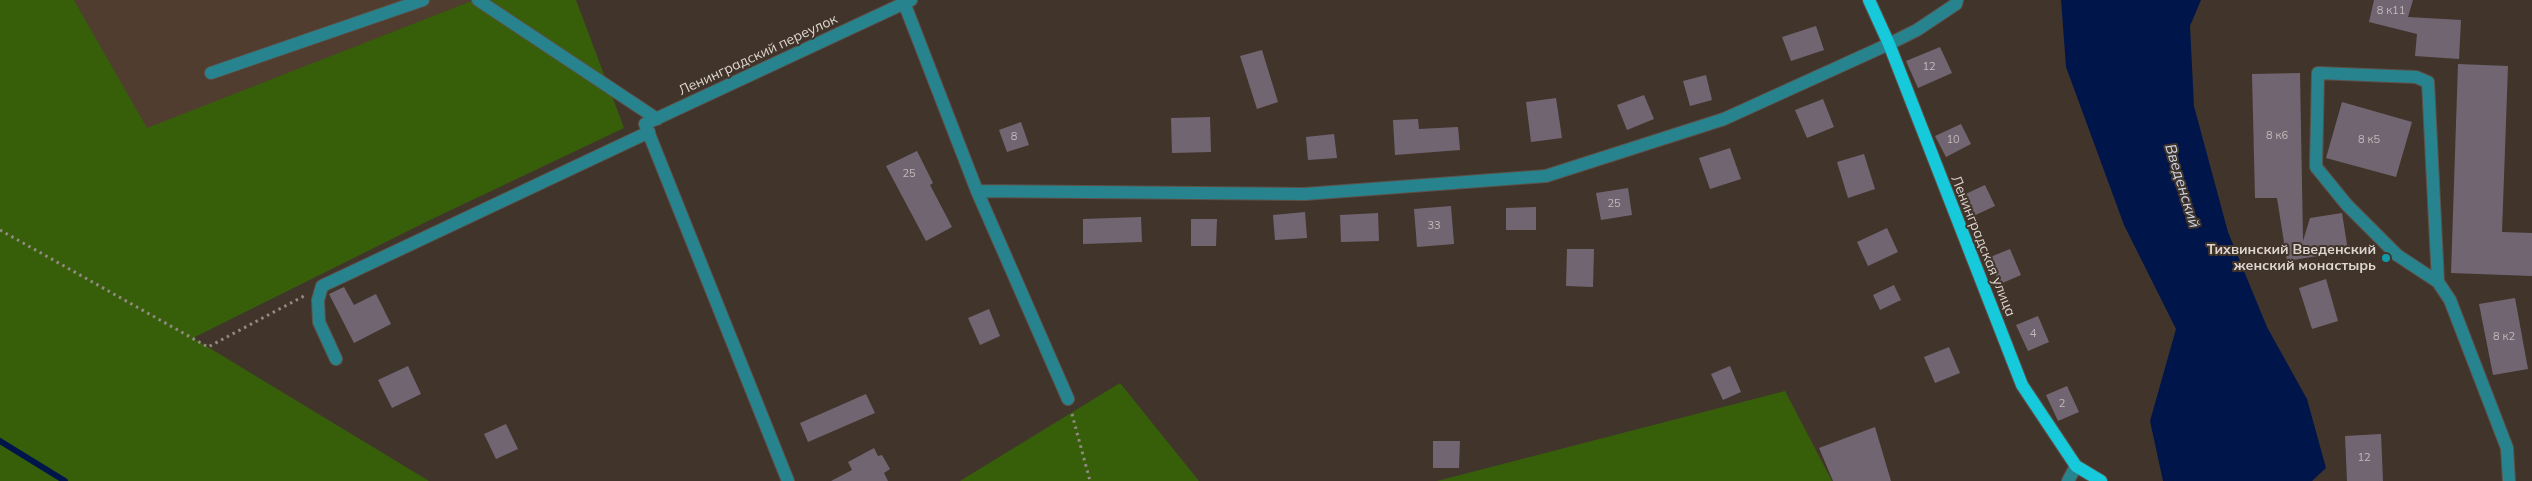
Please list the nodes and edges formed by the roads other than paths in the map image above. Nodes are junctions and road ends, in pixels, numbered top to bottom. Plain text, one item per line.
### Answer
1 (422, 0) edge
2 (478, 0) edge
3 (1869, 0) edge
4 (1957, 0) edge
5 (907, 1) edge
6 (1889, 44) junction
7 (211, 73) dead end
8 (650, 125) junction
9 (977, 191) junction
10 (2438, 282) junction
11 (336, 359) dead end
12 (1068, 399) road end
13 (2076, 466) junction
14 (788, 481) edge
15 (2068, 481) edge
16 (2101, 481) edge
17 (2509, 481) edge

1 - 7 street
2 - 8 street
3 - 6 main road, Ленинградская улица
4 - 6 street
5 - 8 street, Ленинградский переулок
5 - 9 street
6 - 9 street
6 - 13 main road, Ленинградская улица
8 - 11 street, Ленинградский переулок
8 - 14 street
9 - 12 street
10 - 10 street
10 - 17 street
13 - 15 street
13 - 16 main road, Ленинградская улица

